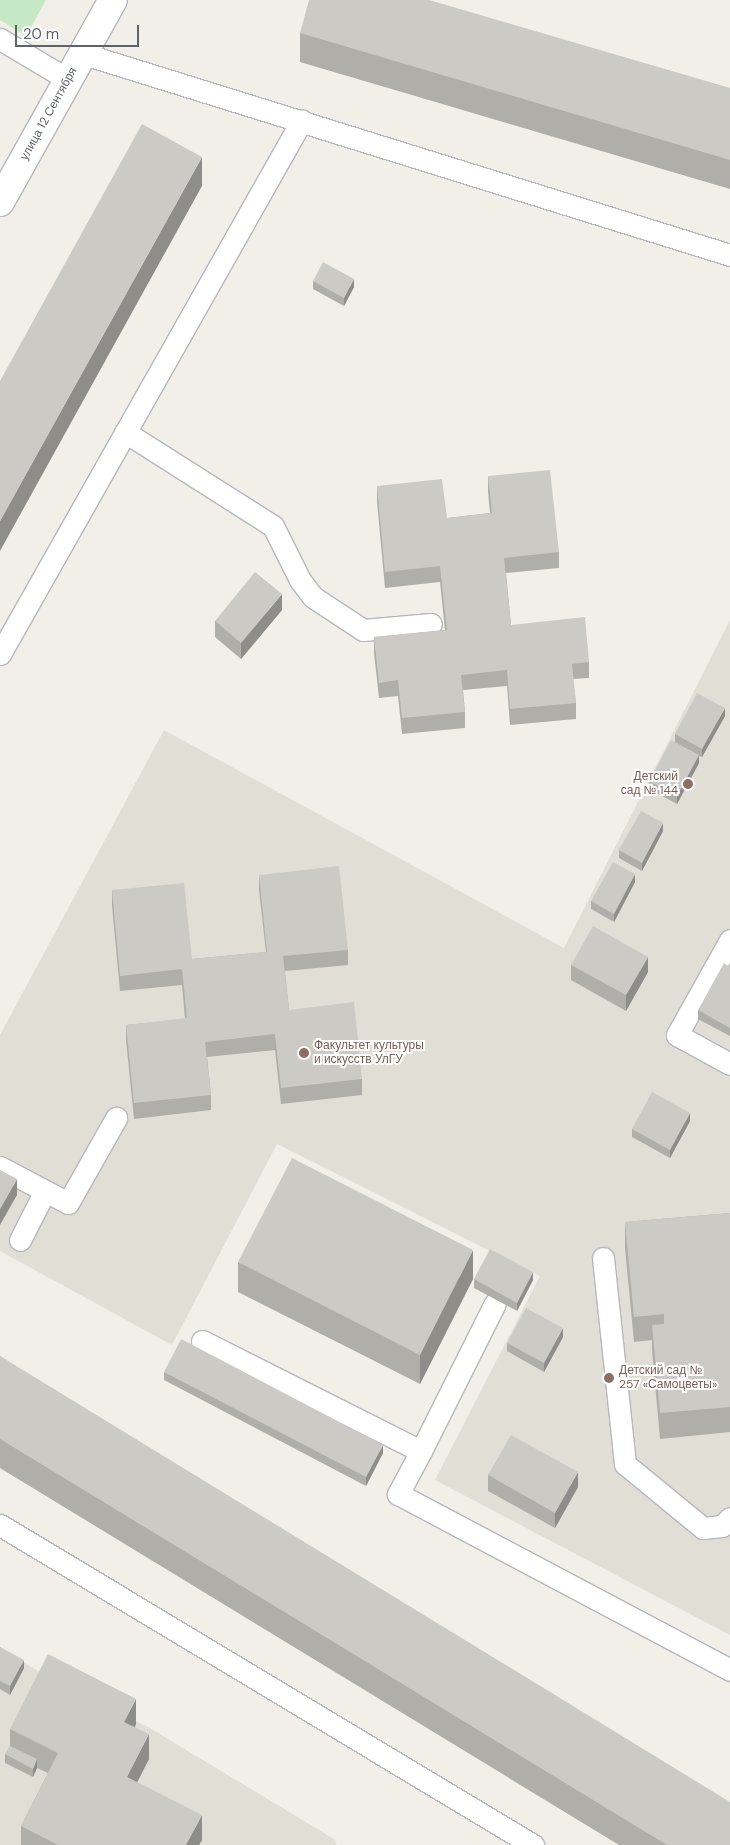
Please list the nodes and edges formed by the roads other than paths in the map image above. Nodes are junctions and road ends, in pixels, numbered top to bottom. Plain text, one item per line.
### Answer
1 (113, 0) edge
2 (0, 39) edge
3 (84, 54) junction
4 (69, 80) junction
5 (302, 120) junction
6 (0, 202) edge
7 (730, 255) edge
8 (125, 432) junction
9 (431, 624) dead end
10 (0, 654) edge
11 (730, 940) edge
12 (730, 1064) edge
13 (116, 1118) dead end
14 (0, 1167) edge
15 (45, 1191) junction
16 (20, 1240) dead end
17 (603, 1258) dead end
18 (495, 1303) edge
19 (202, 1341) dead end
20 (421, 1450) junction
21 (730, 1518) edge
22 (0, 1525) edge
23 (730, 1670) edge
24 (533, 1845) edge

1 - 3 street, улица 12 Сентября
2 - 4 lane
3 - 4 street, улица 12 Сентября
3 - 5 lane
4 - 6 street, улица 12 Сентября
5 - 7 lane
5 - 8 lane
8 - 9 lane
8 - 10 lane
11 - 12 lane
13 - 15 lane
14 - 15 lane
15 - 16 lane
17 - 21 lane
18 - 20 lane
19 - 20 lane
20 - 23 lane
22 - 24 lane

